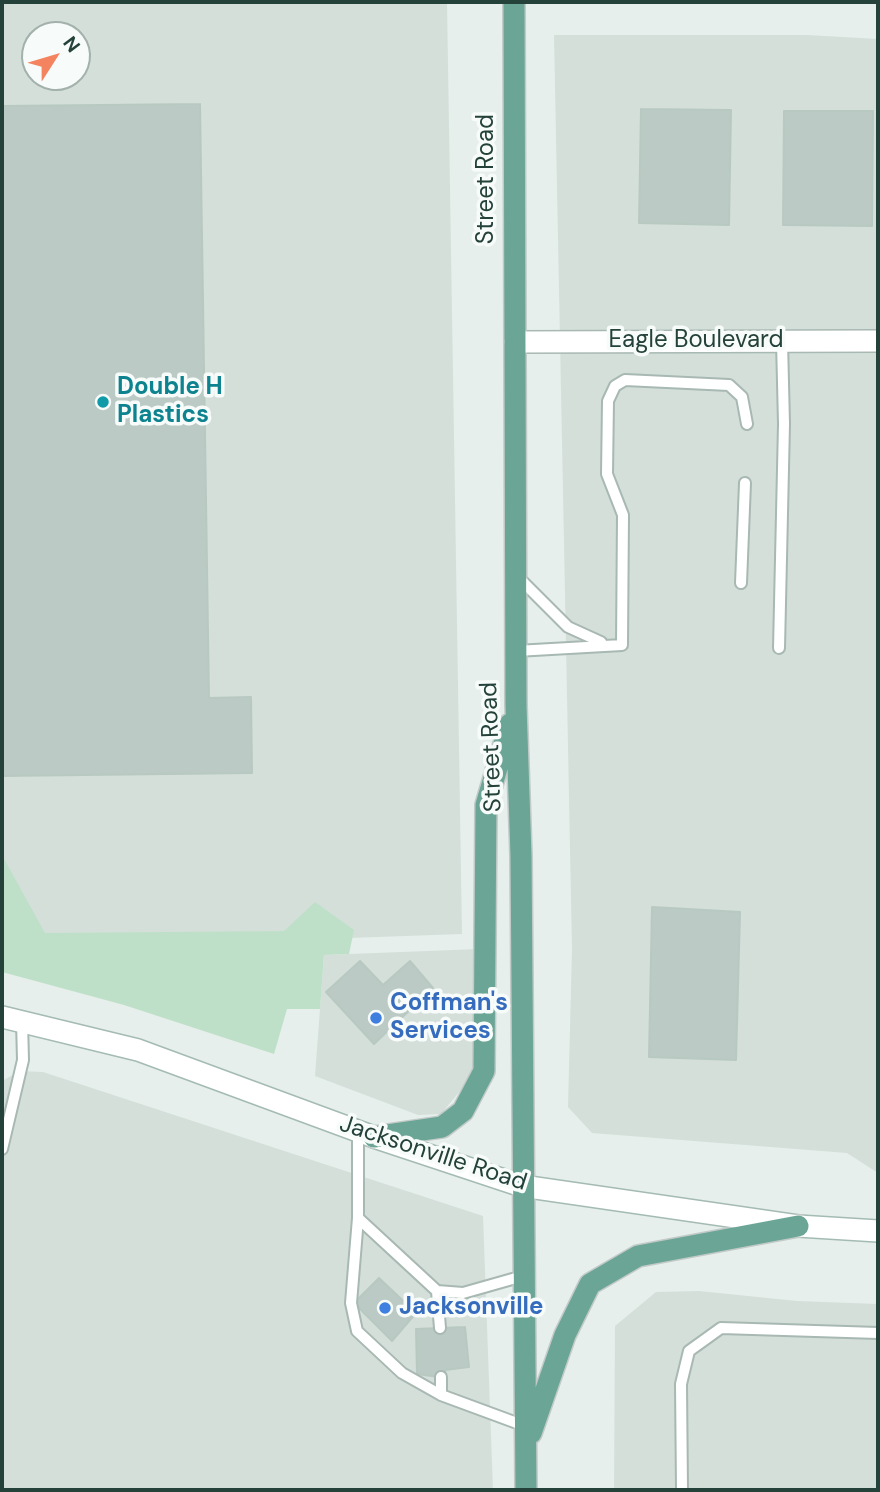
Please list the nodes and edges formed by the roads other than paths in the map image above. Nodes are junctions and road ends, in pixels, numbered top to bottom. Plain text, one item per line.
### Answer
1 (514, 2) edge
2 (782, 341) junction
3 (878, 341) edge
4 (514, 342) junction
5 (747, 424) dead end
6 (745, 483) dead end
7 (516, 575) junction
8 (741, 583) dead end
9 (607, 645) junction
10 (779, 648) dead end
11 (516, 650) junction
12 (516, 705) junction
13 (12, 1019) edge
14 (366, 1134) junction
15 (2, 1149) edge
16 (522, 1186) junction
17 (358, 1218) junction
18 (798, 1226) junction
19 (878, 1231) edge
20 (523, 1276) junction
21 (438, 1290) junction
22 (440, 1328) dead end
23 (878, 1333) edge
24 (441, 1377) dead end
25 (441, 1395) junction
26 (525, 1426) junction
27 (526, 1449) junction
28 (526, 1490) edge
29 (682, 1490) edge

1 - 4 main road, Street Road
2 - 3 main road, Eagle Boulevard
2 - 4 main road, Eagle Boulevard
2 - 10 lane
4 - 7 main road, Street Road
5 - 9 lane
6 - 8 lane
7 - 9 lane
7 - 11 main road, Street Road
9 - 11 lane
11 - 12 main road, Street Road
12 - 14 main road
12 - 16 main road, Street Road
13 - 14 main road, Jacksonville Road
13 - 15 lane
14 - 16 main road, Jacksonville Road
14 - 17 lane
16 - 18 main road, Jacksonville Road
16 - 20 main road, Street Road
17 - 21 lane
17 - 25 lane
18 - 19 main road, Jacksonville Road
18 - 27 main road
20 - 21 lane
20 - 26 main road, Street Road
21 - 22 lane
23 - 29 lane
24 - 25 lane
25 - 26 lane
26 - 27 main road, Street Road
27 - 28 main road, Street Road

